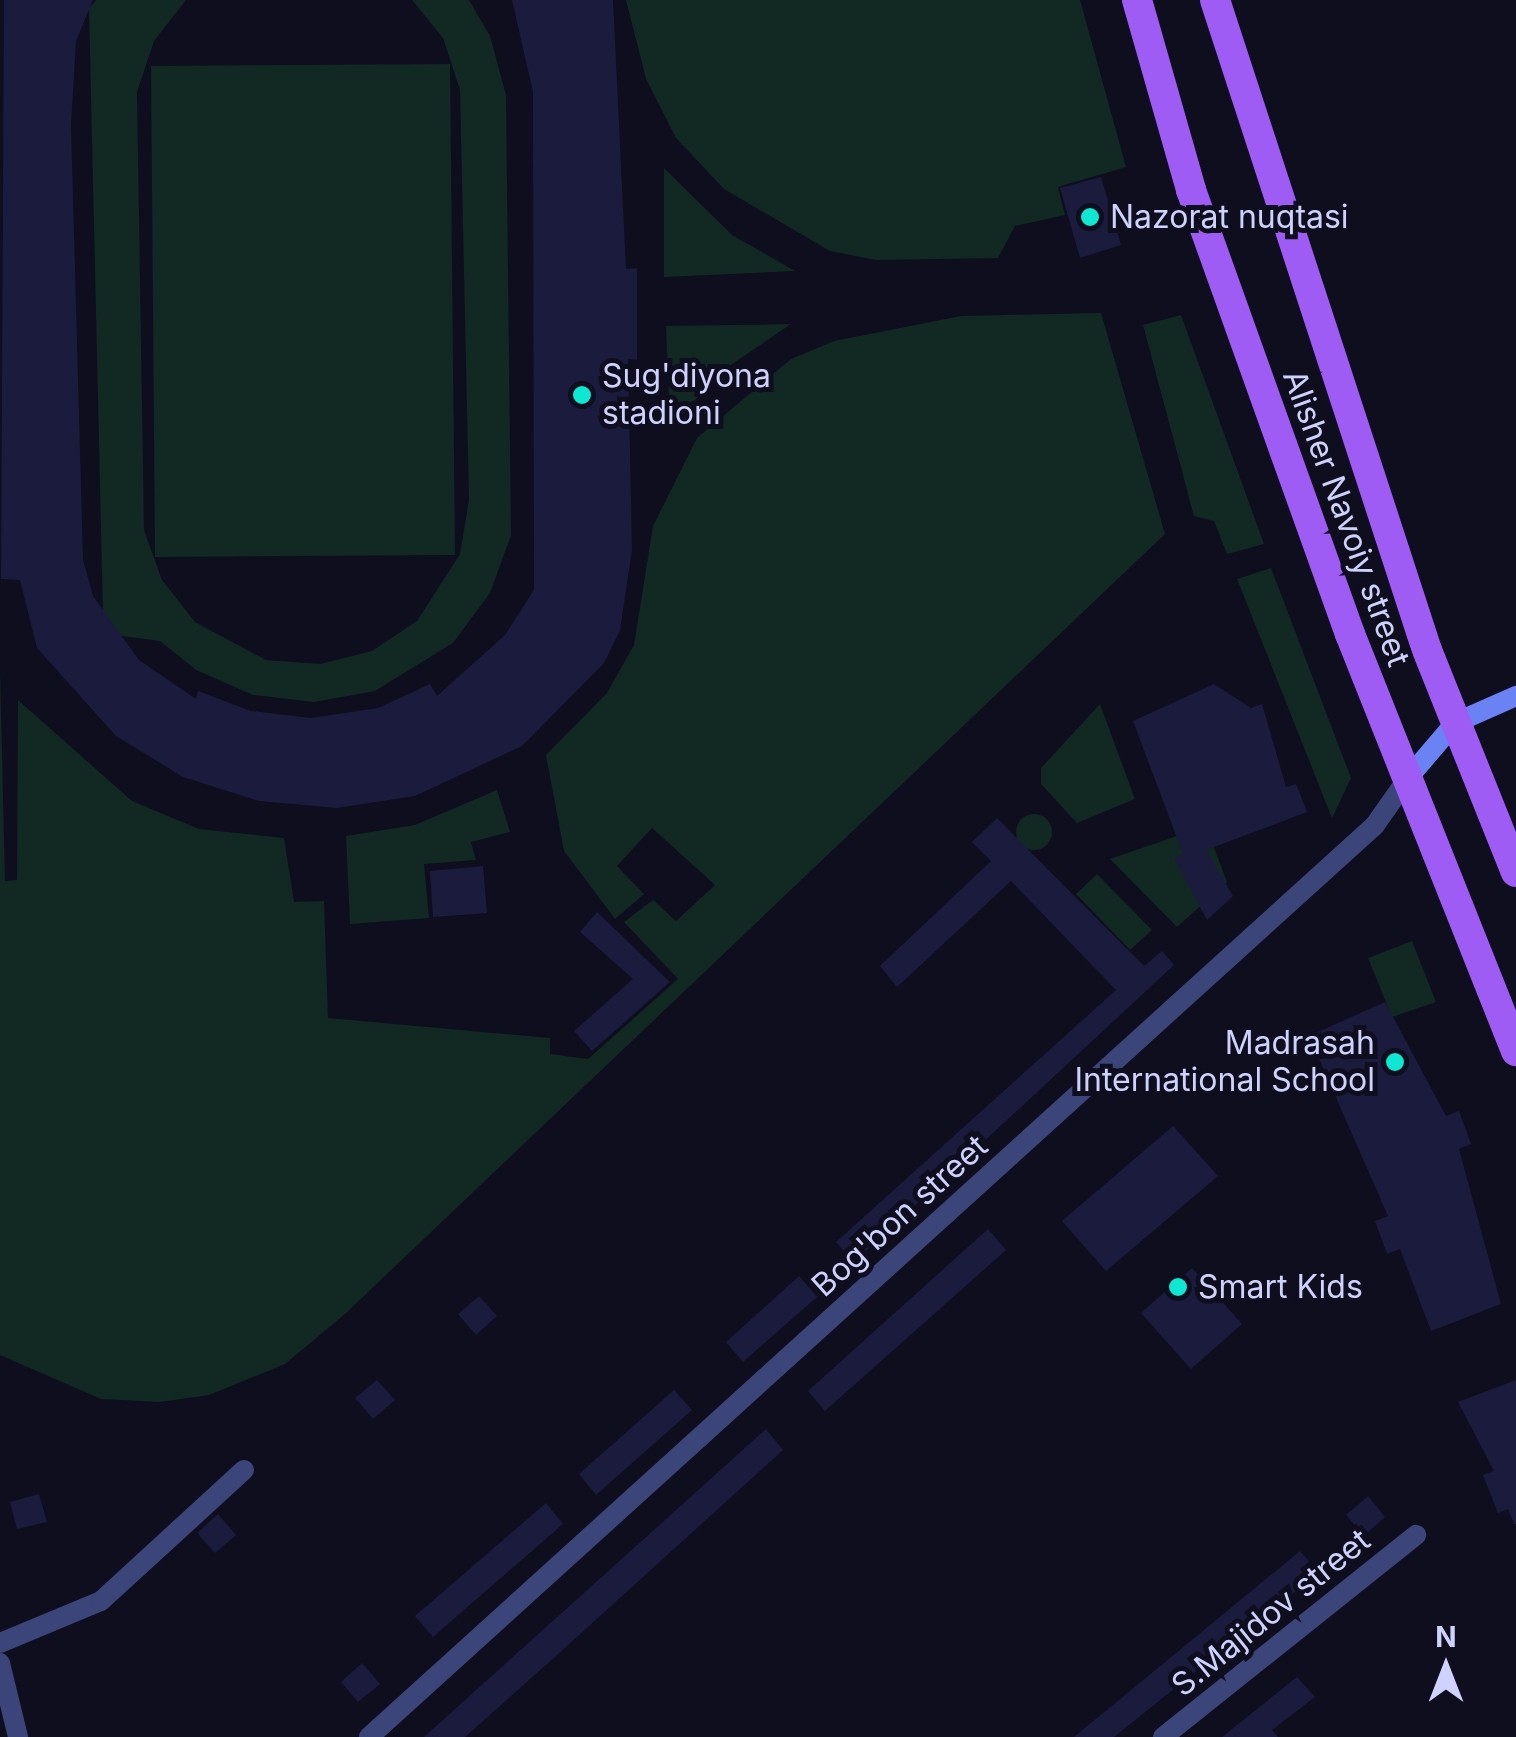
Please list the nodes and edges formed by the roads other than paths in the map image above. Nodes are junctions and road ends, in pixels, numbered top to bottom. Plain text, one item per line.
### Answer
1 (1137, 0) edge
2 (1215, 0) edge
3 (1516, 696) edge
4 (1455, 723) junction
5 (1408, 778) junction
6 (1516, 872) edge
7 (1516, 1050) edge
8 (244, 1470) dead end
9 (1416, 1535) dead end
10 (0, 1643) edge
11 (0, 1663) edge
12 (18, 1737) edge
13 (368, 1737) edge
14 (1163, 1737) edge

1 - 5 main road, Alisher Navoiy street
2 - 4 main road, Alisher Navoiy street
3 - 4 street
4 - 5 street, Bog'bon street
4 - 6 main road, Alisher Navoiy street
5 - 7 main road, Alisher Navoiy street
5 - 13 street, Bog'bon street
8 - 10 street
9 - 14 street, S.Majidov street
11 - 12 street

